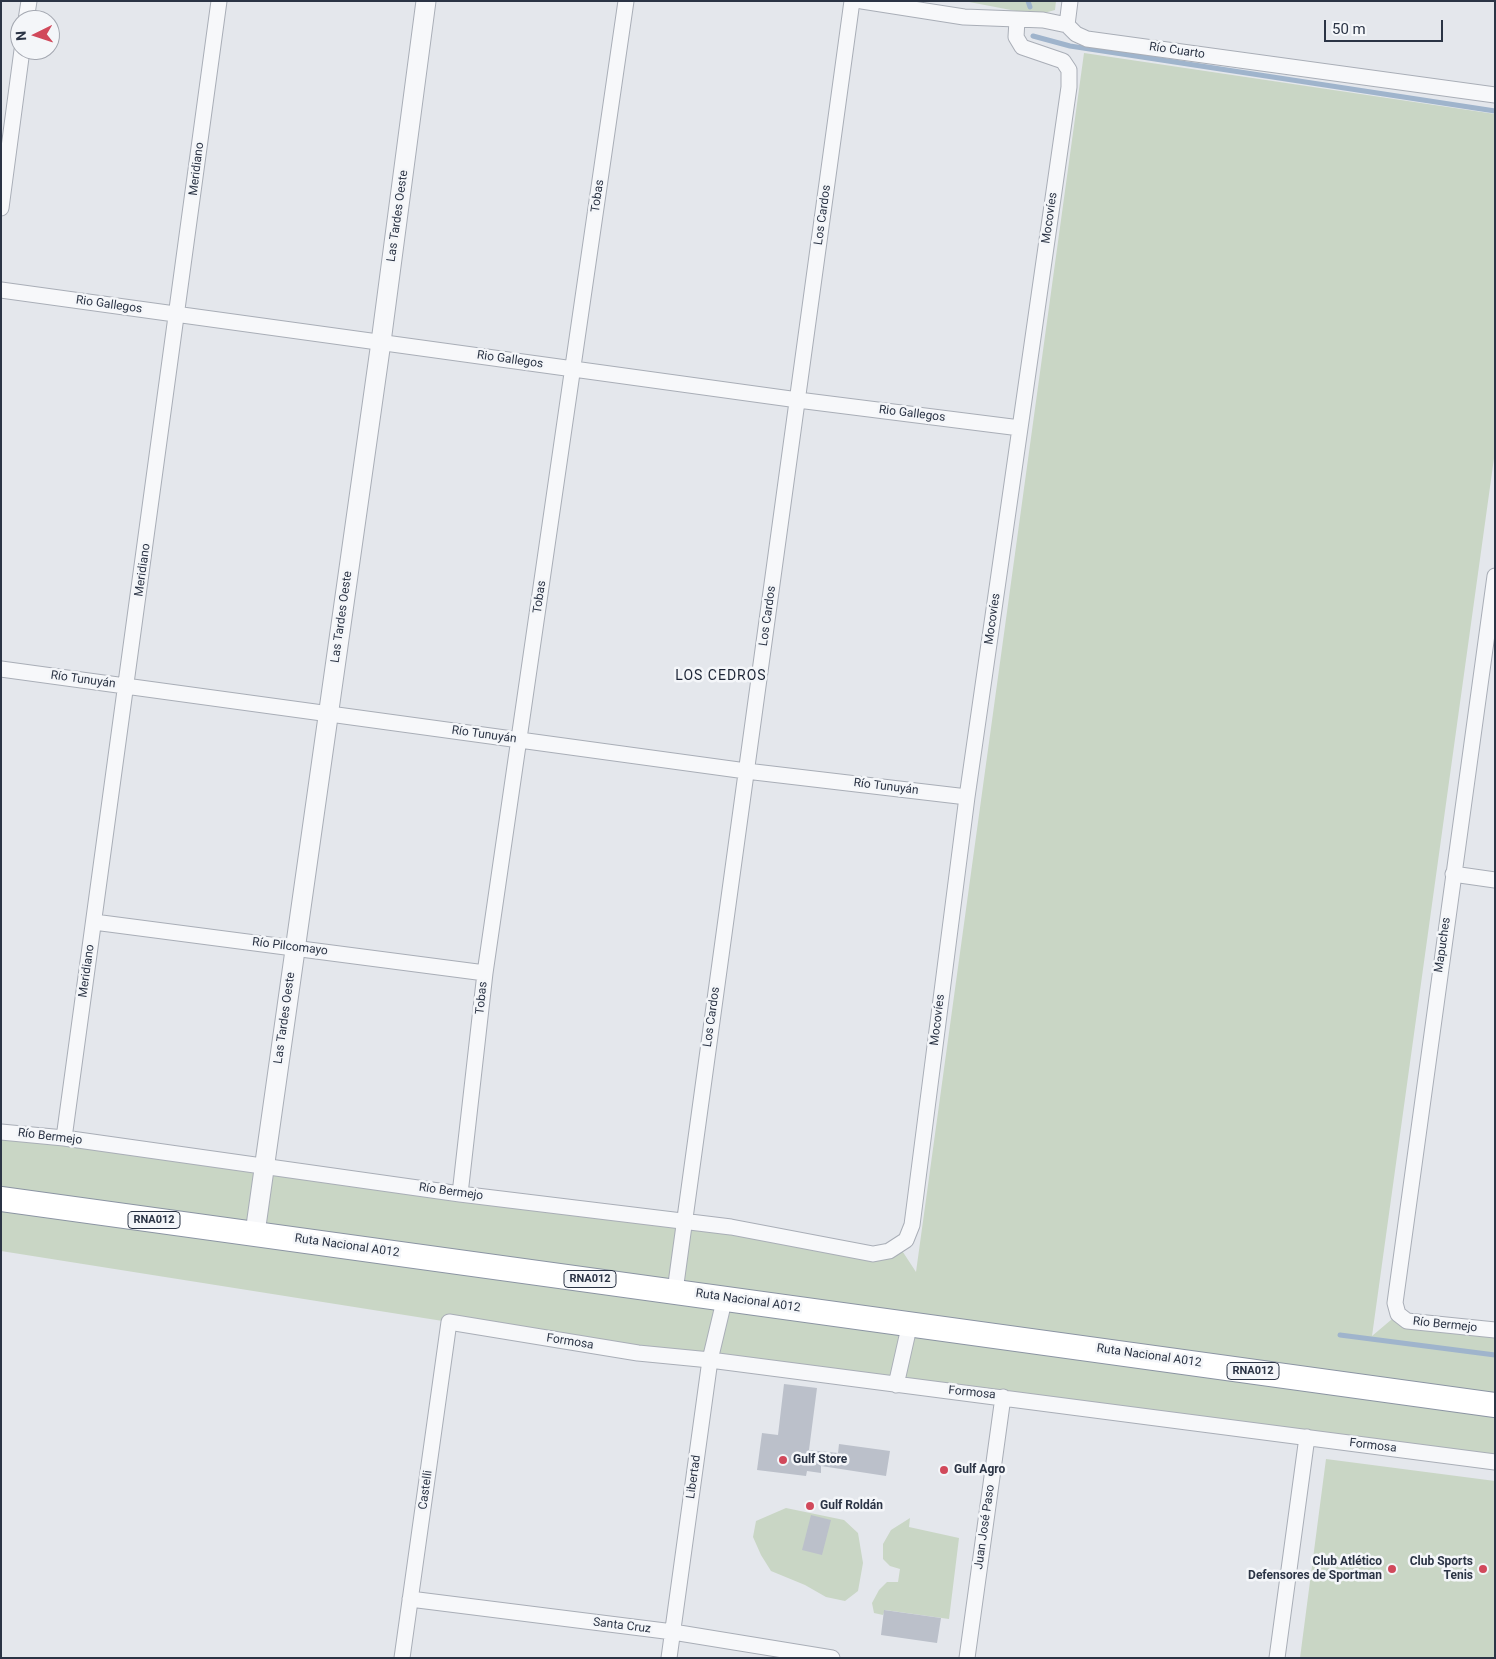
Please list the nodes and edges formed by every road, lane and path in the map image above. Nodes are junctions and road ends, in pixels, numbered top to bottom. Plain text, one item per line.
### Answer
1 (219, 1) edge
2 (426, 1) edge
3 (626, 1) edge
4 (852, 1) edge
5 (862, 1) edge
6 (1070, 1) edge
7 (1018, 20) junction
8 (1067, 25) junction
9 (21, 60) edge
10 (1495, 95) edge
11 (1, 208) edge
12 (1, 290) edge
13 (178, 314) junction
14 (381, 342) junction
15 (573, 369) junction
16 (798, 400) junction
17 (1020, 428) junction
18 (1495, 576) edge
19 (1, 669) edge
20 (126, 686) junction
21 (328, 714) junction
22 (519, 740) junction
23 (746, 771) junction
24 (968, 797) junction
25 (1453, 874) junction
26 (1495, 880) edge
27 (94, 922) junction
28 (295, 948) junction
29 (485, 973) junction
30 (1, 1132) edge
31 (64, 1138) junction
32 (264, 1166) junction
33 (460, 1194) junction
34 (1, 1199) edge
35 (684, 1222) junction
36 (255, 1233) junction
37 (899, 1246) joint
38 (675, 1290) junction
39 (725, 1298) junction
40 (1398, 1314) joint
41 (450, 1322) joint
42 (910, 1323) junction
43 (1495, 1330) edge
44 (710, 1360) junction
45 (896, 1385) junction
46 (1003, 1397) junction
47 (1495, 1405) edge
48 (1307, 1437) junction
49 (1495, 1462) edge
50 (410, 1599) junction
51 (673, 1632) junction
52 (402, 1658) edge
53 (669, 1658) edge
54 (832, 1658) edge
55 (967, 1658) edge
56 (1277, 1658) edge

1 - 13 street, Meridiano
2 - 14 street, Las Tardes Oeste
3 - 15 street, Tobas
4 - 16 street, Los Cardos
5 - 7 street, Río Cuarto
6 - 8 street
7 - 8 street, Río Cuarto
7 - 17 street, Mocovíes
8 - 10 street, Río Cuarto
9 - 11 street
12 - 13 street, Rio Gallegos
13 - 14 street, Rio Gallegos
13 - 20 street, Meridiano
14 - 15 street, Rio Gallegos
14 - 21 street, Las Tardes Oeste
15 - 16 street, Rio Gallegos
15 - 22 street, Tobas
16 - 17 street, Rio Gallegos
16 - 23 street, Los Cardos
17 - 24 street, Mocovíes
18 - 25 street, Mapuches
19 - 20 street, Río Tunuyán
20 - 21 street, Río Tunuyán
20 - 27 street, Meridiano
21 - 22 street, Río Tunuyán
21 - 28 street, Las Tardes Oeste
22 - 23 street, Río Tunuyán
22 - 29 street, Tobas
23 - 24 street, Río Tunuyán
23 - 35 street, Los Cardos
24 - 37 street, Mocovíes
25 - 26 street
25 - 40 street, Mapuches
27 - 28 street, Río Pilcomayo
27 - 31 street, Meridiano
28 - 29 street, Río Pilcomayo
28 - 32 street, Las Tardes Oeste
29 - 33 street, Tobas
30 - 31 street, Río Bermejo
31 - 32 street, Río Bermejo
32 - 33 street, Río Bermejo
32 - 36 street, Las Tardes Oeste
33 - 35 street, Río Bermejo
34 - 36 highway, Ruta Nacional A012 / RNA012
35 - 37 street, Río Bermejo
35 - 38 street, Los Cardos
36 - 38 highway, Ruta Nacional A012 / RNA012
38 - 39 highway, Ruta Nacional A012 / RNA012
39 - 42 highway, Ruta Nacional A012 / RNA012
39 - 44 street, Libertad
40 - 43 street, Río Bermejo
41 - 44 street, Formosa
41 - 50 street, Castelli
42 - 45 street
42 - 47 highway, Ruta Nacional A012 / RNA012
44 - 45 street, Formosa
44 - 51 street, Libertad
45 - 46 street, Formosa
46 - 48 street, Formosa
46 - 55 street, Juan José Paso
48 - 49 street, Formosa
48 - 56 street
50 - 51 street, Santa Cruz
50 - 52 street, Castelli
51 - 53 street, Libertad
51 - 54 street, Santa Cruz

